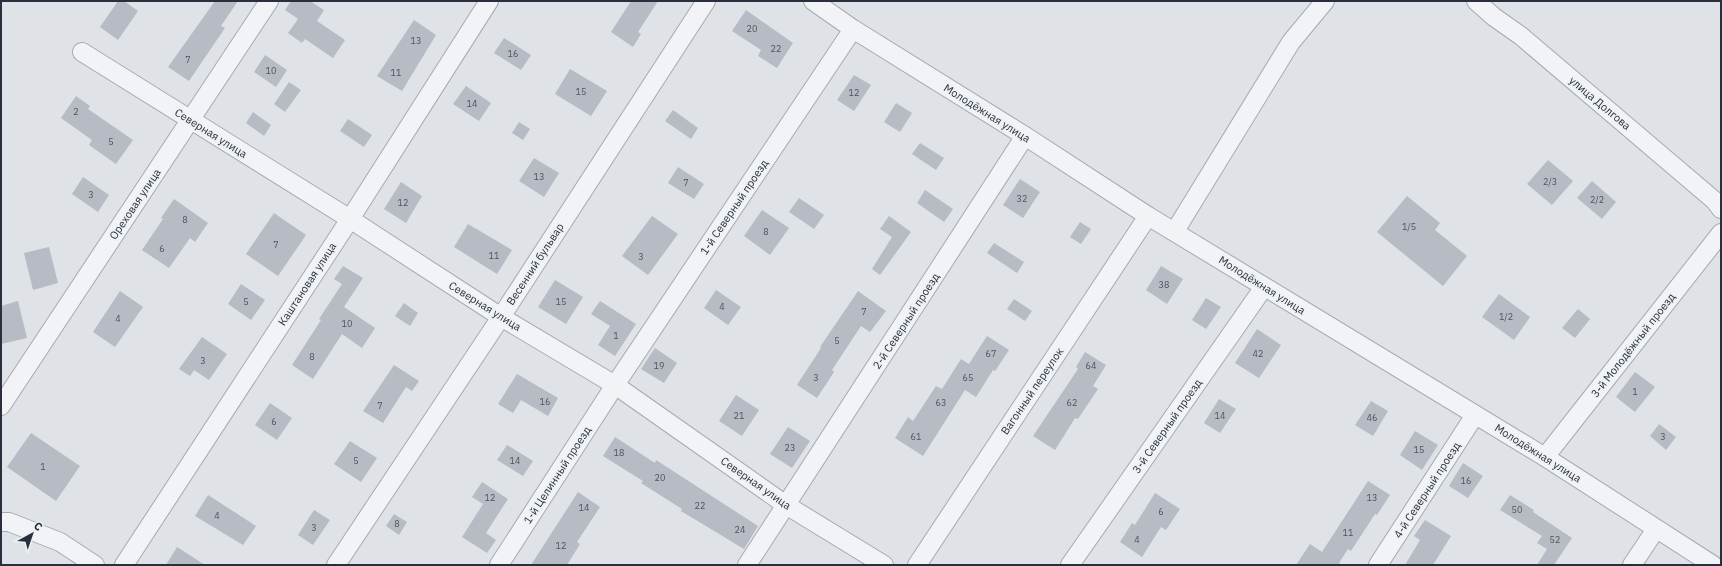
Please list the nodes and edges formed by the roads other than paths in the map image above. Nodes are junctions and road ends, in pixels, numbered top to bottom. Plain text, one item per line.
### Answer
1 (268, 1) edge
2 (489, 1) edge
3 (706, 1) edge
4 (812, 1) edge
5 (1325, 1) edge
6 (1476, 1) edge
7 (853, 29) junction
8 (82, 52) dead end
9 (191, 120) junction
10 (1025, 136) junction
11 (1719, 201) edge
12 (1148, 216) junction
13 (350, 219) junction
14 (1175, 232) junction
15 (1721, 233) edge
16 (1264, 286) junction
17 (501, 317) junction
18 (615, 385) junction
19 (1, 406) edge
20 (1475, 415) junction
21 (1545, 457) junction
22 (786, 505) junction
23 (1, 522) edge
24 (1656, 529) junction
25 (95, 565) edge
26 (124, 565) edge
27 (336, 565) edge
28 (499, 565) edge
29 (747, 565) edge
30 (884, 565) edge
31 (916, 565) edge
32 (1070, 565) edge
33 (1378, 565) edge
34 (1632, 565) edge
35 (1713, 565) edge

1 - 9 street, Ореховая улица
2 - 13 street, Каштановая улица
3 - 17 street, Весенний бульвар
4 - 7 street, Молодёжная улица
5 - 14 street
6 - 11 street, улица Долгова
7 - 10 street, Молодёжная улица
7 - 18 street, 1-й Северный проезд
8 - 9 street, Северная улица
9 - 13 street, Северная улица
9 - 19 street, Ореховая улица
10 - 12 street, Молодёжная улица
10 - 22 street, 2-й Северный проезд
12 - 14 street, Молодёжная улица
12 - 31 street, Вагонный переулок
13 - 17 street, Северная улица
13 - 26 street, Каштановая улица
14 - 16 street, Молодёжная улица
15 - 21 street, 3-й Молодёжный проезд
16 - 20 street, Молодёжная улица
16 - 32 street, 3-й Северный проезд
17 - 18 street, Северная улица
17 - 27 street, Весенний бульвар
18 - 22 street, Северная улица
18 - 28 street, 1-й Целинный проезд
20 - 21 street, Молодёжная улица
20 - 33 street, 4-й Северный проезд
21 - 24 street, Молодёжная улица
22 - 29 street, 2-й Северный проезд
22 - 30 street, Северная улица
23 - 25 street
24 - 34 street
24 - 35 street, Молодёжная улица

